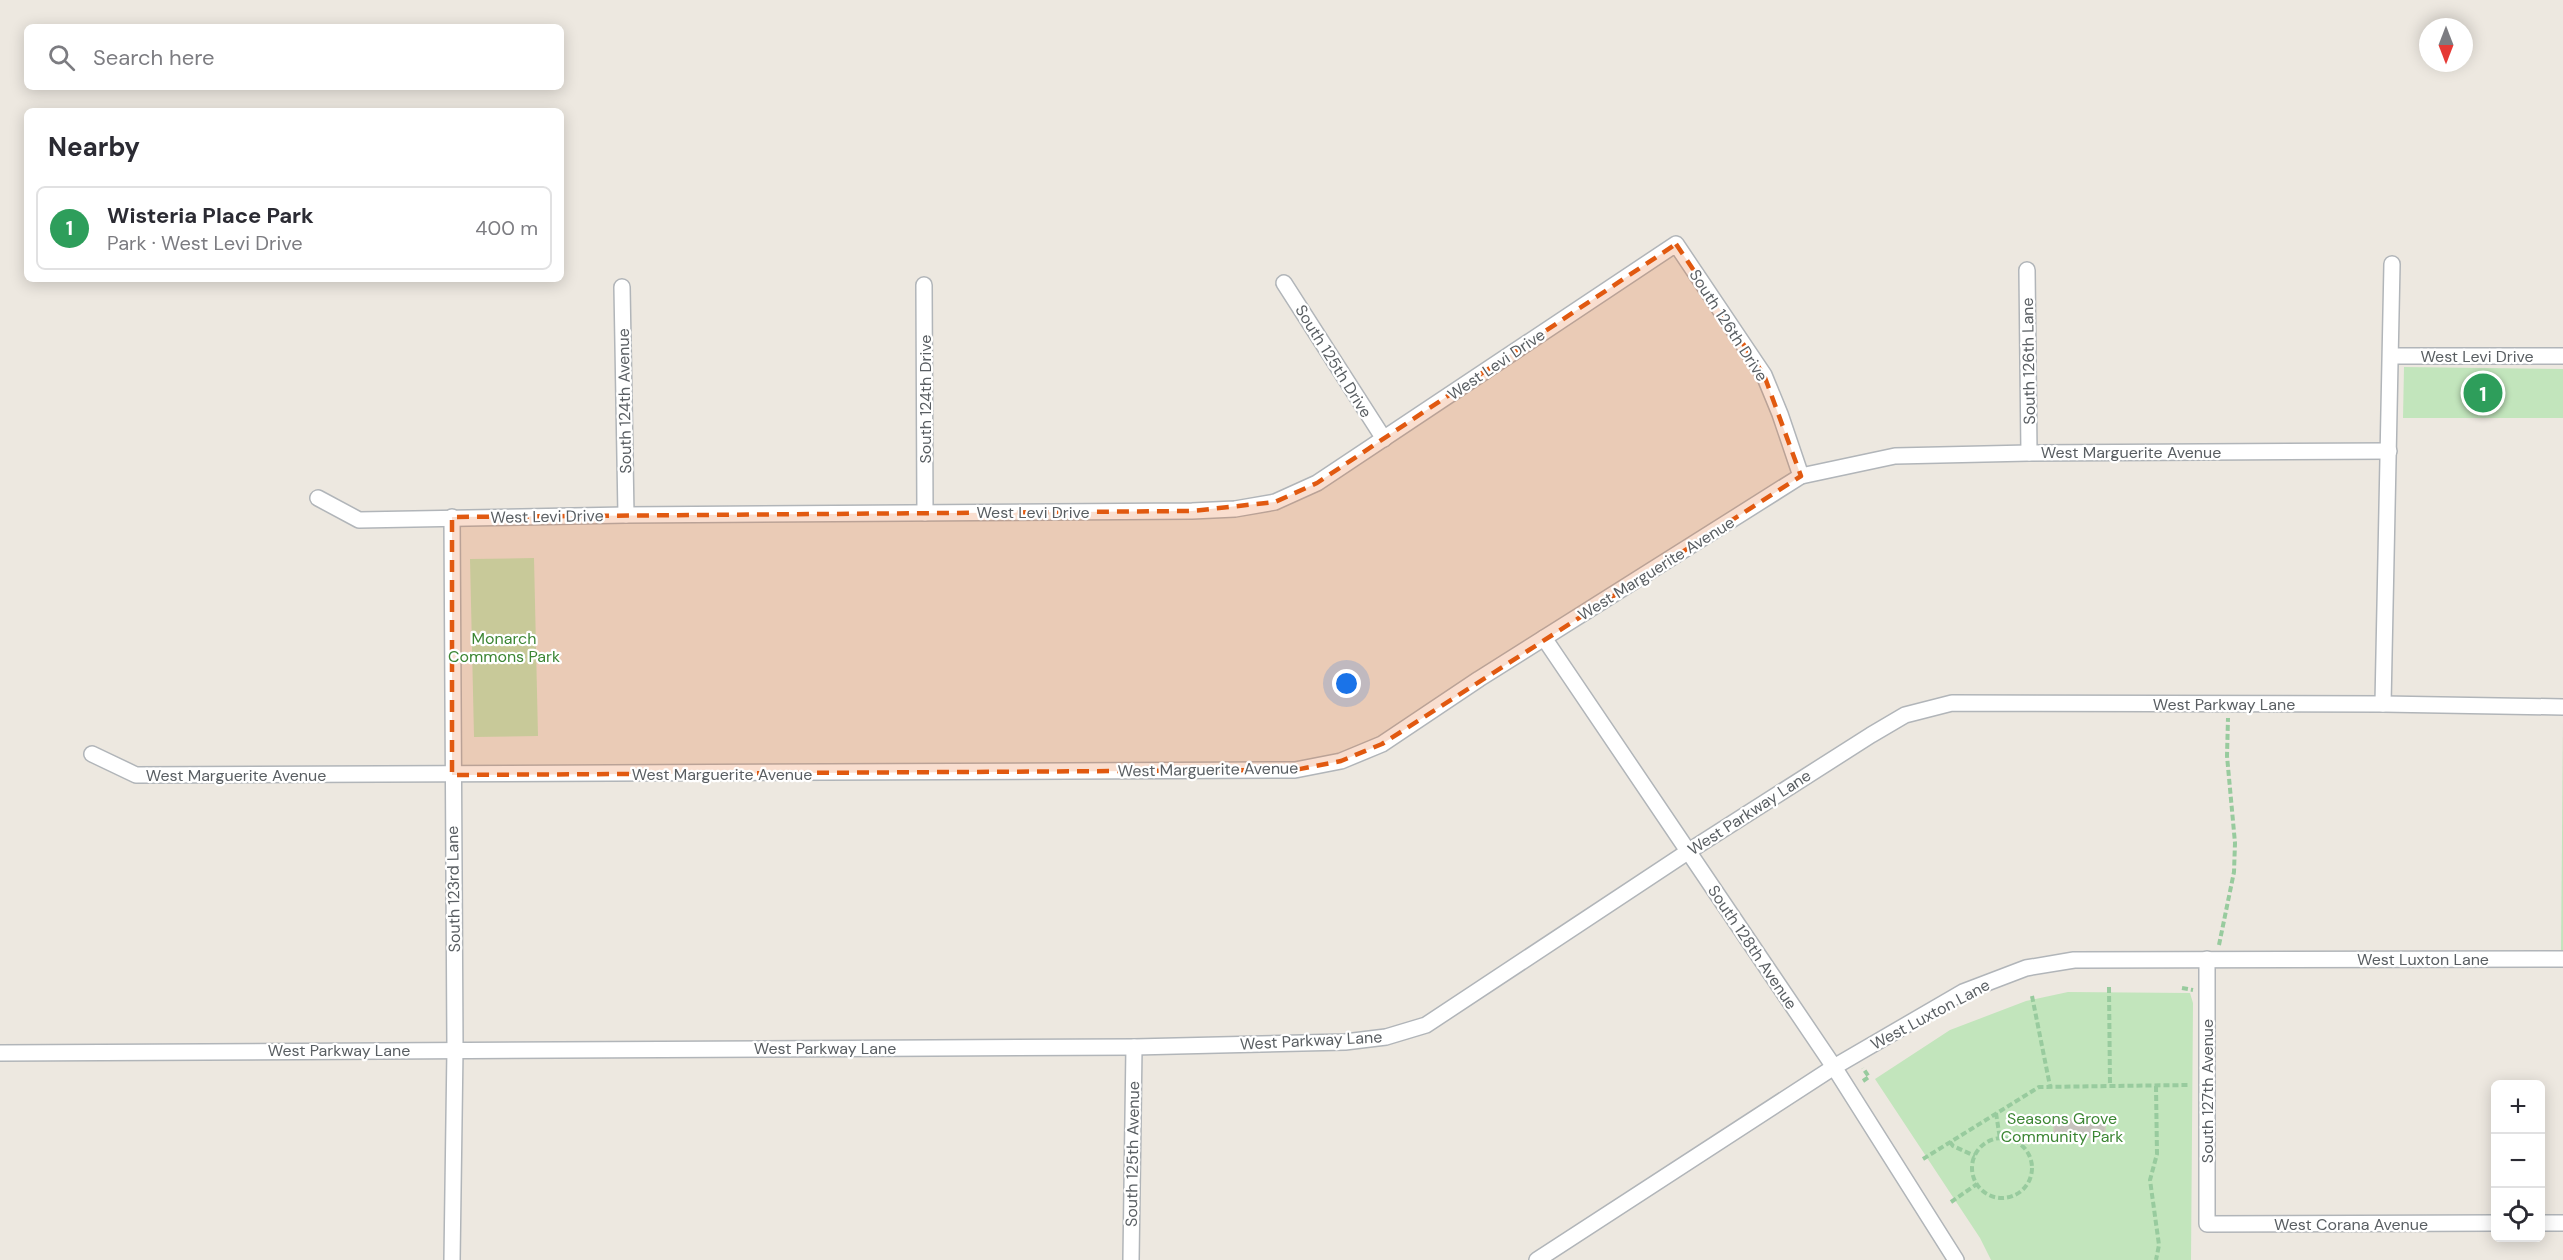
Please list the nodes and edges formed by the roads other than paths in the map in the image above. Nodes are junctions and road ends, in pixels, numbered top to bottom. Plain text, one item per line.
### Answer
1 (1676, 244) joint
2 (2392, 264) dead end
3 (2027, 270) dead end
4 (1284, 282) dead end
5 (924, 285) dead end
6 (622, 287) dead end
7 (2391, 356) junction
8 (2563, 356) edge
9 (1384, 439) junction
10 (2389, 451) junction
11 (2029, 453) junction
12 (1801, 476) junction
13 (318, 498) dead end
14 (926, 513) junction
15 (626, 515) junction
16 (452, 517) junction
17 (1544, 638) junction
18 (2383, 704) junction
19 (2563, 707) edge
20 (92, 754) dead end
21 (452, 776) junction
22 (1689, 851) junction
23 (2207, 959) junction
24 (2563, 959) edge
25 (1134, 1047) junction
26 (455, 1049) junction
27 (0, 1053) edge
28 (1834, 1067) junction
29 (2491, 1223) edge
30 (2545, 1223) edge
31 (2563, 1223) edge
32 (2208, 1224) joint
33 (452, 1260) edge
34 (1131, 1260) edge
35 (1537, 1260) edge
36 (1956, 1260) edge

1 - 9 street, West Levi Drive
1 - 12 street, South 126th Drive
2 - 7 street
3 - 11 street, South 126th Lane
4 - 9 street, South 125th Drive
5 - 14 street, South 124th Drive
6 - 15 street, South 124th Avenue
7 - 8 street, West Levi Drive
7 - 10 street
9 - 14 street, West Levi Drive
10 - 11 street, West Marguerite Avenue
10 - 18 street
11 - 12 street, West Marguerite Avenue
12 - 17 street, West Marguerite Avenue
13 - 16 street, West Levi Drive
14 - 15 street, West Levi Drive
15 - 16 street, West Levi Drive
16 - 21 street, South 123rd Lane
17 - 21 street, West Marguerite Avenue
17 - 22 street, South 128th Avenue
18 - 19 street, West Parkway Lane
18 - 22 street, West Parkway Lane
20 - 21 street, West Marguerite Avenue
21 - 26 street, South 123rd Lane
22 - 25 street, West Parkway Lane
22 - 28 street, South 128th Avenue
23 - 24 street, West Luxton Lane
23 - 28 street, West Luxton Lane
23 - 32 street, South 127th Avenue
25 - 26 street, West Parkway Lane
25 - 34 street, South 125th Avenue
26 - 27 street, West Parkway Lane
26 - 33 street, South 123rd Lane
28 - 35 street, West Luxton Lane
28 - 36 street, South 128th Avenue
29 - 32 street, West Corana Avenue
30 - 31 street

